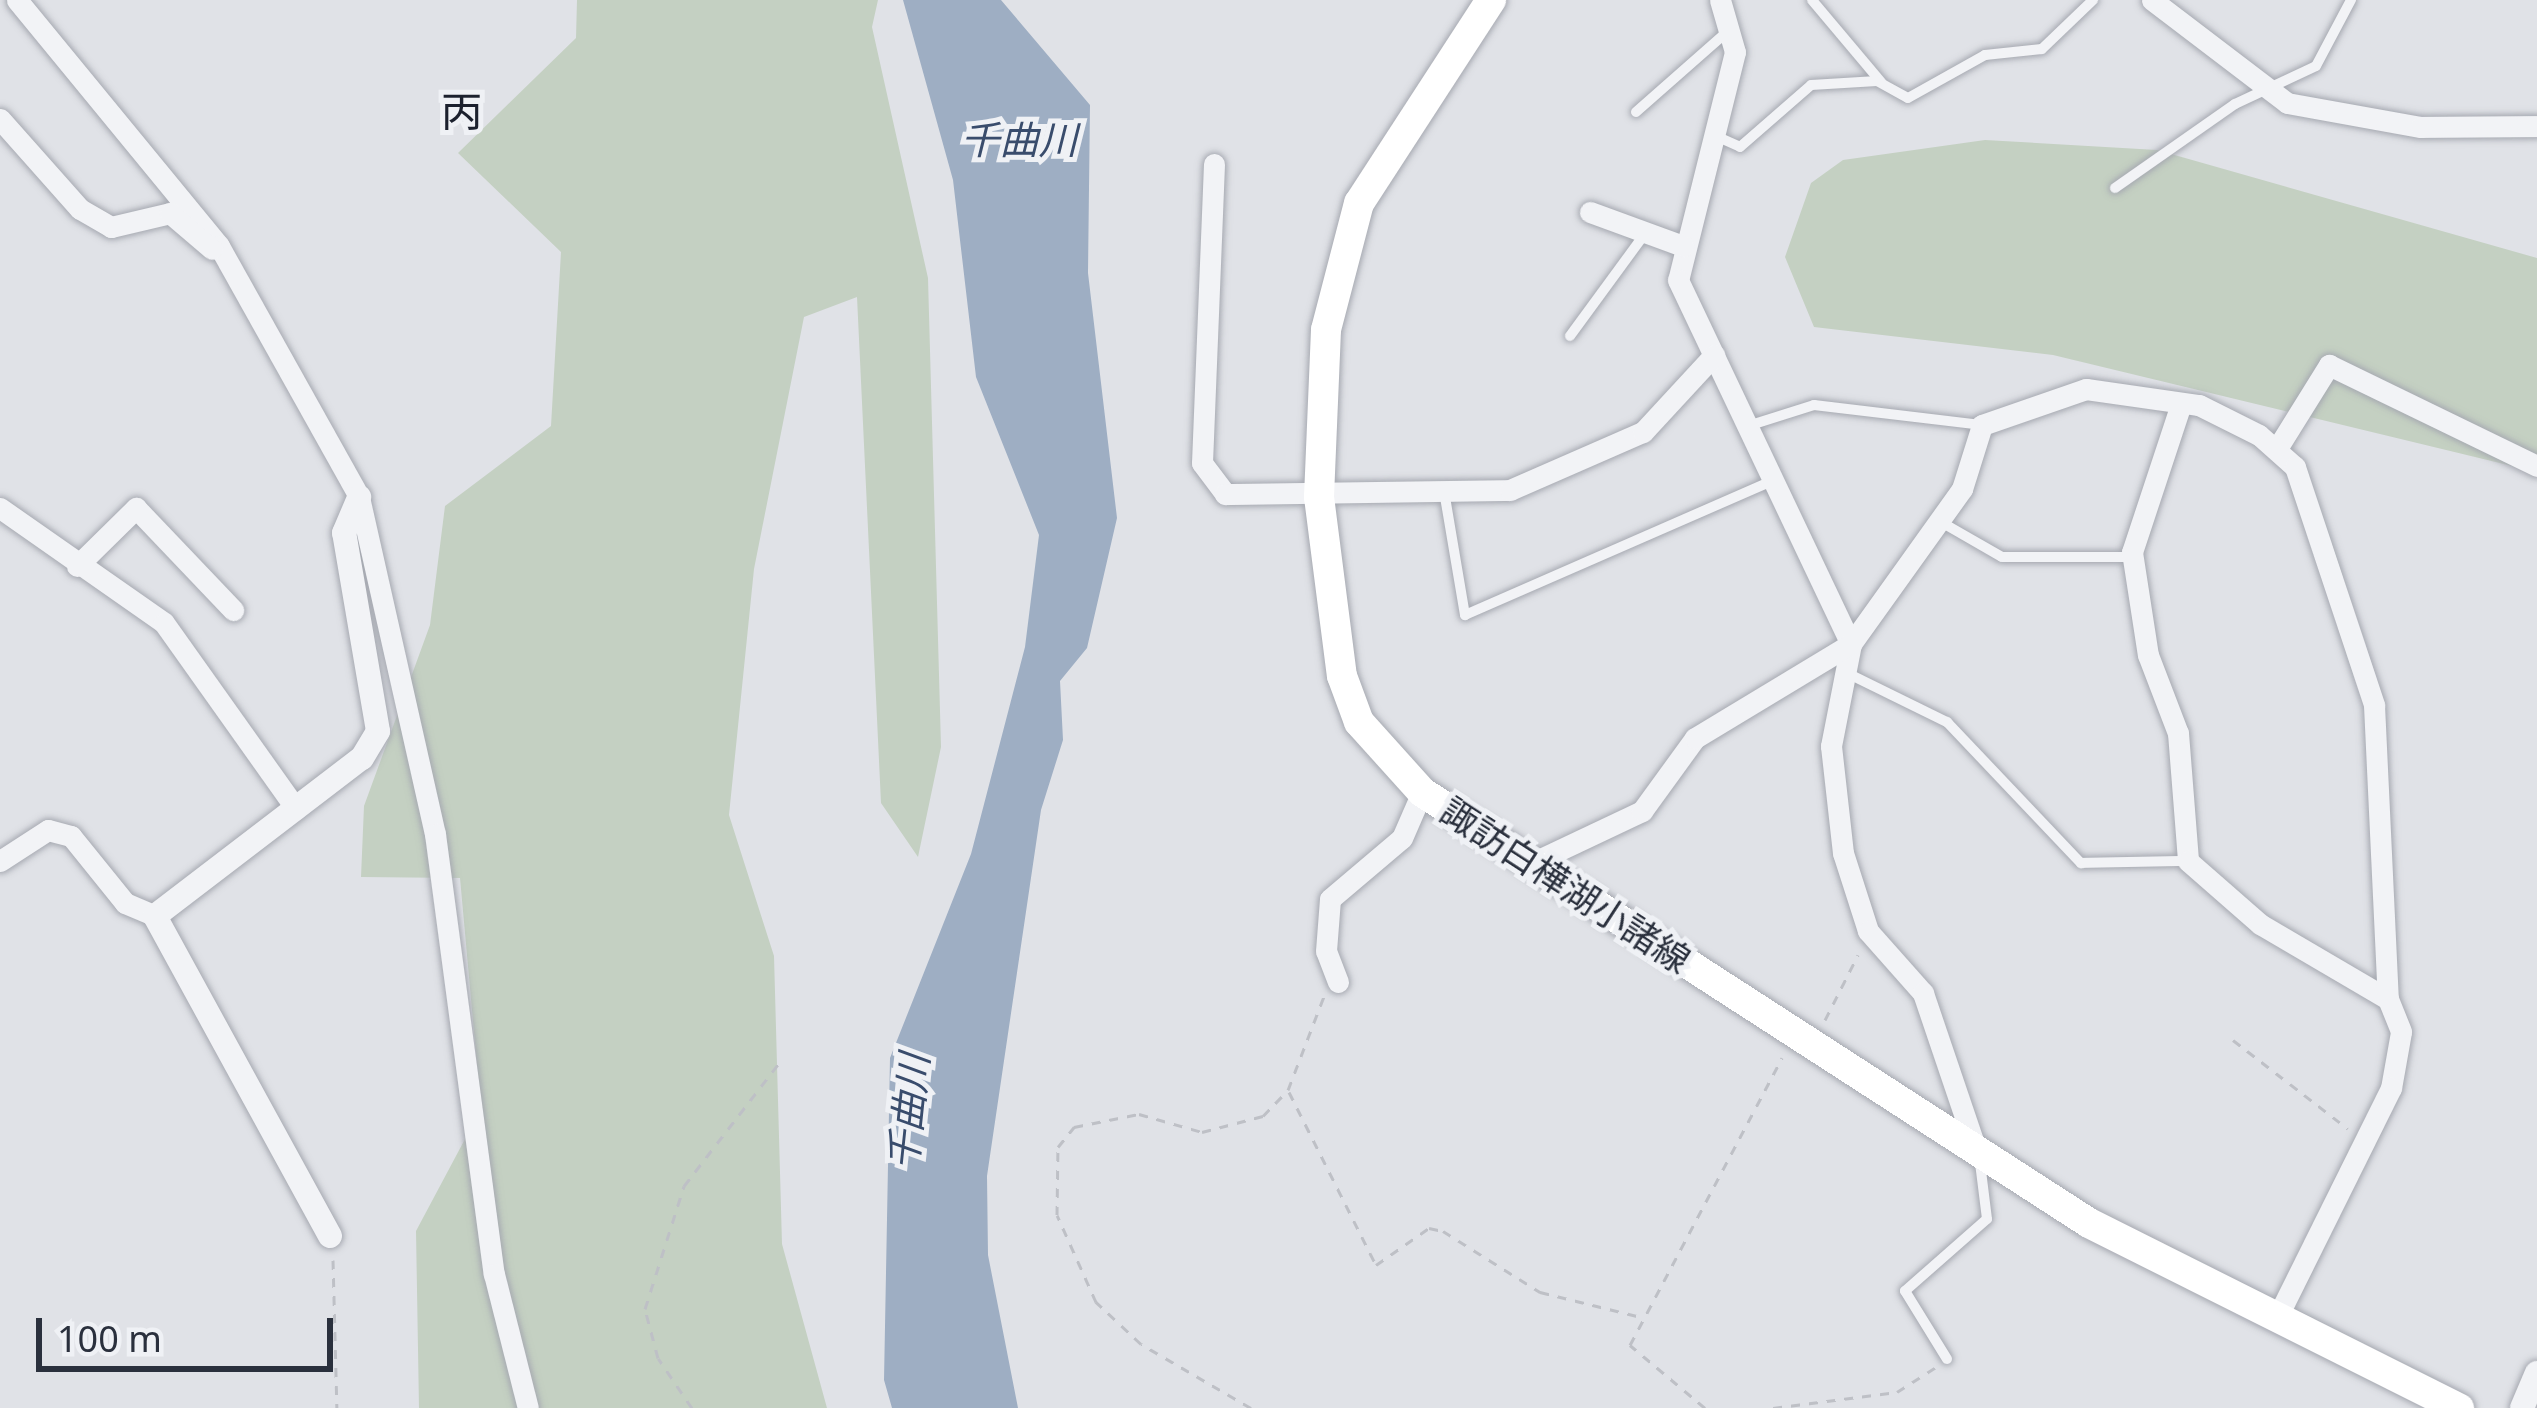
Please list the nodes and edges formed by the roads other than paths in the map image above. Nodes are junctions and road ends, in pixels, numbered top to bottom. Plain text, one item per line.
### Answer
1 (16, 0) edge
2 (1491, 0) edge
3 (1812, 0) edge
4 (2093, 0) edge
5 (2152, 0) edge
6 (2351, 0) edge
7 (1723, 1) edge
8 (1729, 30) junction
9 (1883, 84) junction
10 (2265, 91) junction
11 (1636, 112) dead end
12 (0, 119) edge
13 (2537, 126) edge
14 (1718, 137) junction
15 (1214, 164) dead end
16 (2115, 188) dead end
17 (1590, 212) dead end
18 (1644, 235) junction
19 (219, 246) junction
20 (1683, 246) junction
21 (1570, 336) dead end
22 (1714, 355) junction
23 (2180, 407) junction
24 (1754, 424) junction
25 (1982, 425) junction
26 (2278, 448) junction
27 (2537, 466) edge
28 (1779, 477) junction
29 (1444, 491) junction
30 (358, 497) junction
31 (1319, 497) junction
32 (0, 508) edge
33 (1941, 522) junction
34 (2133, 557) junction
35 (77, 566) junction
36 (233, 610) dead end
37 (1851, 644) junction
38 (1853, 676) junction
39 (1422, 792) junction
40 (296, 808) junction
41 (0, 860) edge
42 (2188, 861) junction
43 (1530, 864) junction
44 (155, 916) junction
45 (1338, 982) road end
46 (2387, 999) junction
47 (1976, 1151) junction
48 (330, 1236) road end
49 (2276, 1320) junction
50 (1947, 1359) road end
51 (2537, 1373) edge
52 (528, 1408) edge
53 (2459, 1408) edge
54 (2522, 1408) edge

1 - 19 street
2 - 31 main road, 諏訪白樺湖小諸線
3 - 9 lane
4 - 9 lane
5 - 10 street
6 - 10 lane
7 - 8 street
8 - 11 lane
8 - 14 street
9 - 14 lane
10 - 13 street
10 - 16 lane
12 - 19 street
14 - 20 street
15 - 31 street
17 - 18 street
18 - 20 street
18 - 21 lane
19 - 30 street
20 - 22 street
22 - 24 street
22 - 29 street
23 - 25 street
23 - 26 street
23 - 34 street
24 - 25 lane
24 - 28 street
25 - 33 street
26 - 27 street
26 - 46 street
28 - 29 lane
28 - 37 street
29 - 31 street
30 - 40 street
30 - 52 street
31 - 39 main road, 諏訪白樺湖小諸線
32 - 35 street
33 - 34 lane
33 - 37 street
34 - 42 street
35 - 36 street
35 - 40 street
37 - 38 street
37 - 43 street
38 - 42 lane
38 - 47 street
39 - 43 main road, 諏訪白樺湖小諸線
39 - 45 street
40 - 44 street
41 - 44 street
42 - 46 street
43 - 47 main road, 諏訪白樺湖小諸線
44 - 48 street
46 - 49 street
47 - 49 main road, 諏訪白樺湖小諸線
47 - 50 lane
49 - 53 main road, 諏訪白樺湖小諸線
51 - 54 street

